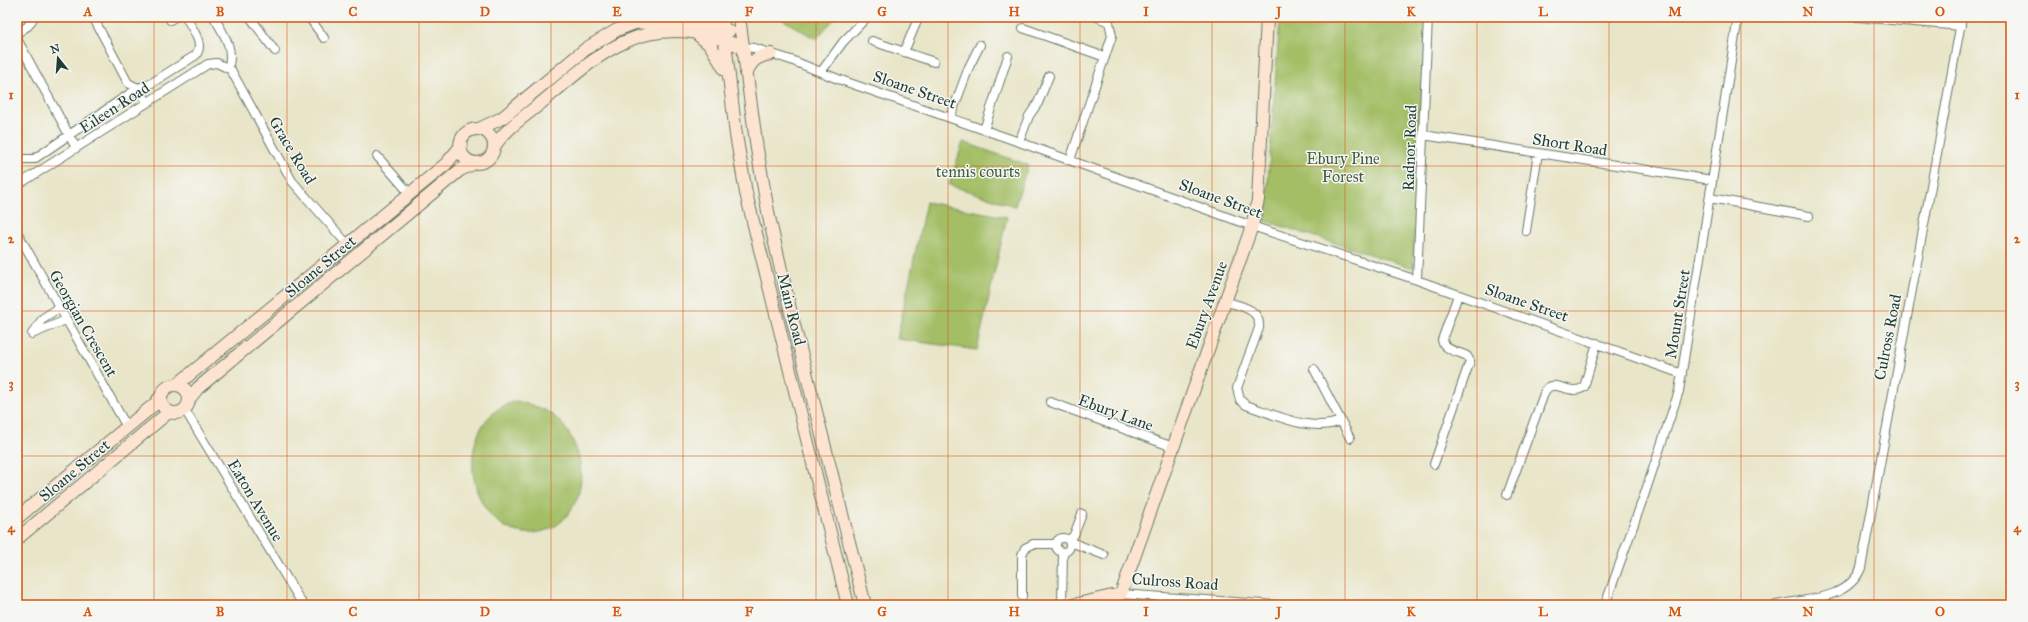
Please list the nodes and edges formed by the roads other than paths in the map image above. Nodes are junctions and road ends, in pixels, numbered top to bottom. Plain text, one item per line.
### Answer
1 (34, 17) edge
2 (93, 17) edge
3 (186, 17) edge
4 (214, 17) edge
5 (250, 17) edge
6 (308, 17) edge
7 (667, 17) edge
8 (739, 17) edge
9 (867, 17) edge
10 (917, 17) edge
11 (1098, 17) edge
12 (1267, 17) edge
13 (1428, 17) edge
14 (1738, 17) edge
15 (1857, 17) edge
16 (1962, 17) edge
17 (722, 22) edge
18 (635, 23) junction
19 (1961, 26) junction
20 (1023, 28) dead end
21 (17, 33) edge
22 (695, 33) junction
23 (324, 38) dead end
24 (17, 40) edge
25 (725, 41) junction
26 (872, 41) dead end
27 (745, 44) junction
28 (980, 45) dead end
29 (275, 51) dead end
30 (904, 52) junction
31 (771, 54) junction
32 (1008, 56) dead end
33 (1105, 57) junction
34 (934, 62) dead end
35 (225, 66) junction
36 (821, 72) junction
37 (746, 74) junction
38 (728, 76) junction
39 (1049, 76) dead end
40 (138, 88) junction
41 (147, 102) junction
42 (950, 118) junction
43 (479, 129) junction
44 (984, 130) junction
45 (69, 135) junction
46 (1423, 135) junction
47 (1019, 142) junction
48 (460, 146) junction
49 (494, 147) junction
50 (76, 148) junction
51 (1538, 153) junction
52 (377, 156) dead end
53 (17, 159) edge
54 (1070, 160) junction
55 (475, 163) junction
56 (436, 172) junction
57 (449, 179) junction
58 (1712, 180) junction
59 (24, 181) dead end
60 (433, 192) junction
61 (409, 194) junction
62 (1710, 198) junction
63 (1809, 216) dead end
64 (397, 222) junction
65 (1252, 226) junction
66 (1526, 231) dead end
67 (17, 232) edge
68 (348, 245) junction
69 (1417, 280) junction
70 (1458, 295) junction
71 (1224, 302) junction
72 (59, 308) junction
73 (66, 320) junction
74 (1597, 344) junction
75 (1314, 369) dead end
76 (1682, 374) junction
77 (178, 384) junction
78 (161, 396) junction
79 (190, 398) junction
80 (1050, 402) dead end
81 (184, 410) junction
82 (170, 412) junction
83 (1341, 421) junction
84 (127, 426) junction
85 (1350, 438) dead end
86 (1173, 448) junction
87 (1434, 464) dead end
88 (1507, 495) dead end
89 (1082, 514) dead end
90 (17, 518) edge
91 (17, 538) edge
92 (1069, 542) junction
93 (1056, 544) junction
94 (1063, 552) junction
95 (1104, 555) dead end
96 (1121, 594) junction
97 (1022, 596) dead end
98 (303, 605) edge
99 (848, 605) edge
100 (865, 605) edge
101 (1062, 605) edge
102 (1073, 605) edge
103 (1276, 605) edge
104 (1605, 605) edge
105 (1776, 605) edge

1 - 21 street
2 - 40 street
3 - 40 street
4 - 35 street
5 - 29 street
6 - 23 street
7 - 18 street
8 - 27 street, Main Road
9 - 36 street
10 - 30 street
11 - 33 street
12 - 65 street, Ebury Avenue
13 - 46 street, Radnor Road
14 - 58 street, Mount Street
15 - 19 street
16 - 19 street, Culross Road
17 - 18 street, Sloane Street
17 - 25 street, Main Road
17 - 27 street, Sloane Street
18 - 43 street, Sloane Street
19 - 105 street, Culross Road
20 - 33 street
22 - 25 street, Sloane Street
22 - 38 street
22 - 49 street, Sloane Street
24 - 45 street
25 - 27 street, Sloane Street
25 - 38 street, Main Road
26 - 30 street
27 - 31 street, Sloane Street
27 - 37 street, Main Road
28 - 42 street
30 - 34 street
31 - 36 street, Sloane Street
31 - 37 street
32 - 44 street
33 - 54 street
35 - 41 street, Eileen Road
35 - 68 street, Grace Road
36 - 42 street, Sloane Street
37 - 100 street, Main Road
38 - 99 street, Main Road
39 - 47 street
40 - 41 street
40 - 45 street
41 - 50 street, Eileen Road
42 - 44 street, Sloane Street
43 - 48 street
43 - 49 street
44 - 47 street, Sloane Street
45 - 50 street
45 - 53 street
46 - 51 street, Short Road
46 - 69 street, Radnor Road
47 - 54 street, Sloane Street
48 - 55 street
48 - 56 street, Sloane Street
49 - 55 street
50 - 59 street, Eileen Road
51 - 58 street, Short Road
51 - 66 street
52 - 61 street
54 - 65 street, Sloane Street
55 - 57 street, Sloane Street
56 - 57 street
56 - 61 street, Sloane Street
57 - 60 street, Sloane Street
58 - 62 street, Mount Street
60 - 61 street
60 - 64 street, Sloane Street
61 - 68 street, Sloane Street
62 - 63 street
62 - 76 street, Mount Street
64 - 68 street
64 - 79 street, Sloane Street
65 - 69 street, Sloane Street
65 - 71 street, Ebury Avenue
67 - 72 street, Georgian Crescent
68 - 77 street, Sloane Street
69 - 70 street, Sloane Street
70 - 74 street, Sloane Street
70 - 87 street
71 - 83 street
71 - 86 street, Ebury Avenue
72 - 73 street, Georgian Crescent
72 - 73 street
73 - 84 street, Georgian Crescent
74 - 76 street, Sloane Street
74 - 88 street
75 - 83 street
76 - 104 street, Mount Street
77 - 78 street
77 - 79 street
78 - 82 street
78 - 84 street, Sloane Street
79 - 81 street
80 - 86 street, Ebury Lane
81 - 82 street
81 - 98 street, Eaton Avenue
82 - 91 street, Sloane Street
83 - 85 street
84 - 90 street, Sloane Street
86 - 96 street, Ebury Avenue
89 - 92 street
92 - 93 street
92 - 94 street
92 - 95 street
93 - 94 street
93 - 97 street
94 - 101 street
96 - 102 street, Culross Road
96 - 103 street, Culross Road

